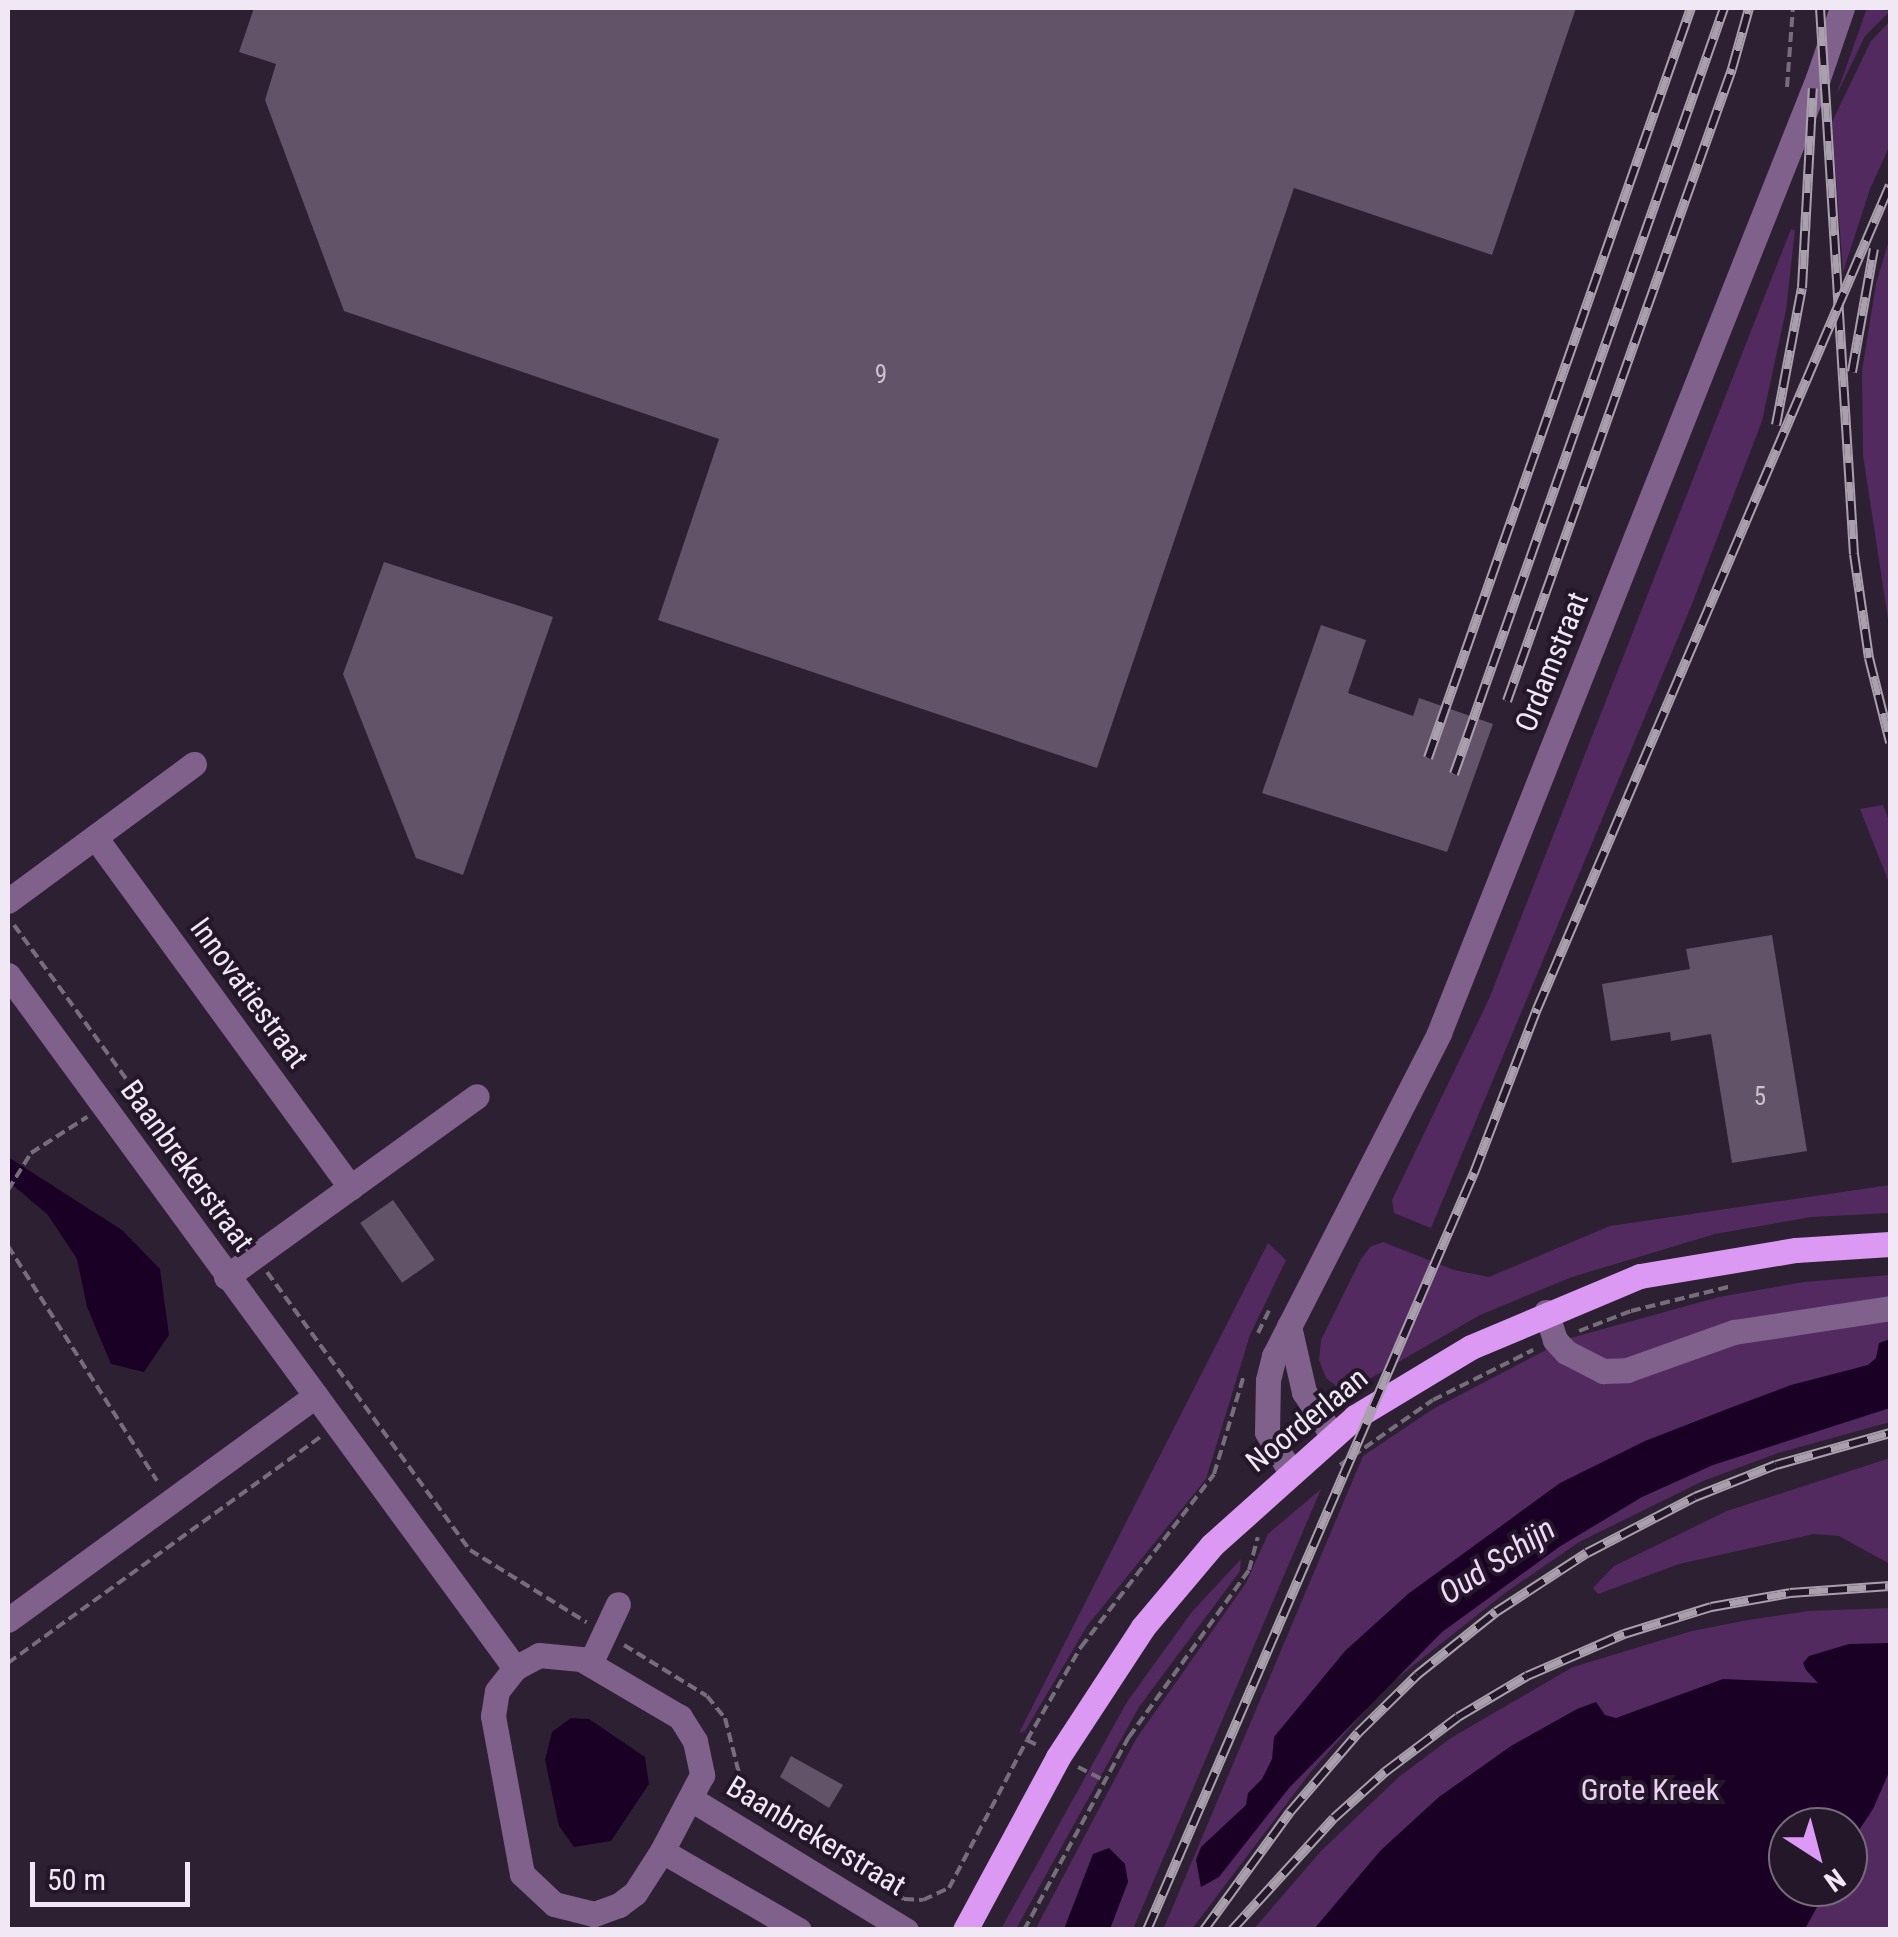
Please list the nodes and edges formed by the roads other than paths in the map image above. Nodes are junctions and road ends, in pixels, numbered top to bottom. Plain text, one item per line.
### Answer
1 (1842, 8) edge
2 (194, 764) dead end
3 (95, 837) junction
4 (8, 900) edge
5 (8, 975) edge
6 (477, 1096) dead end
7 (351, 1188) junction
8 (1890, 1244) edge
9 (226, 1276) junction
10 (1890, 1308) edge
11 (1546, 1312) junction
12 (1289, 1326) junction
13 (316, 1395) junction
14 (1332, 1435) junction
15 (1290, 1471) junction
16 (618, 1604) dead end
17 (8, 1620) edge
18 (590, 1664) junction
19 (515, 1668) junction
20 (691, 1799) junction
21 (662, 1851) junction
22 (791, 1925) edge
23 (906, 1930) edge
24 (965, 1930) edge

1 - 12 street, Ordamstraat
2 - 3 street
3 - 4 street
3 - 7 street, Innovatiestraat
5 - 9 street, Baanbrekerstraat
6 - 7 street
7 - 9 street
8 - 11 main road, Noorderlaan
9 - 13 street, Baanbrekerstraat
10 - 11 street
11 - 14 main road, Noorderlaan
12 - 14 street
12 - 15 street, Ordamstraat
13 - 17 street
13 - 19 street, Baanbrekerstraat
14 - 15 main road, Noorderlaan
15 - 24 main road, Noorderlaan
16 - 18 street
18 - 19 street, Baanbrekerstraat
18 - 20 street, Baanbrekerstraat
19 - 21 street, Baanbrekerstraat
20 - 21 street, Baanbrekerstraat
20 - 23 street, Baanbrekerstraat
21 - 22 street

